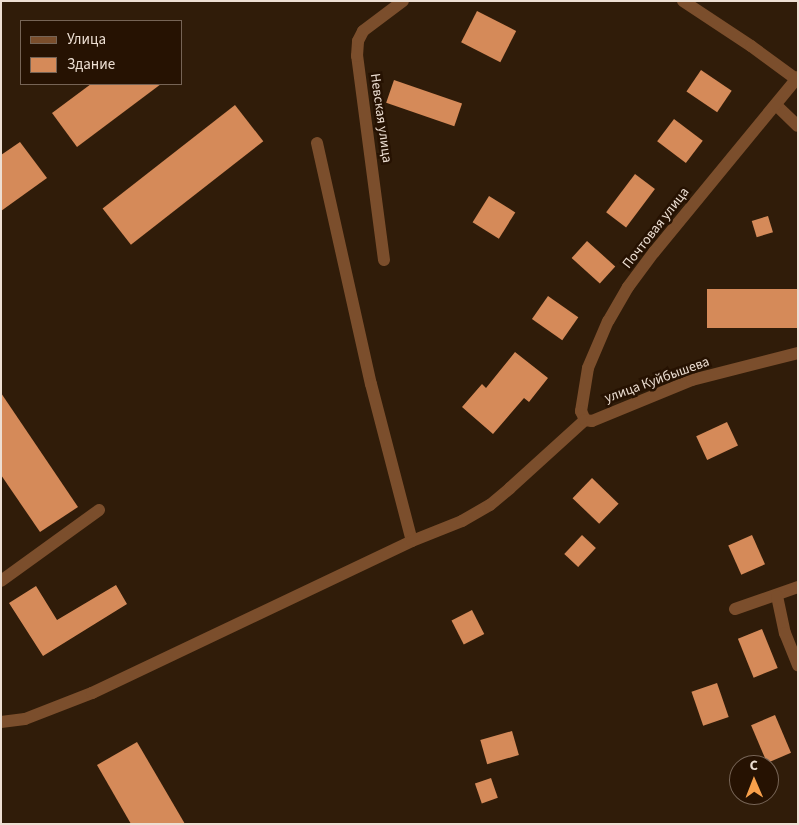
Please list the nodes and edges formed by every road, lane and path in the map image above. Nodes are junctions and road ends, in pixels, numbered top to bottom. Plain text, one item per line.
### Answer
1 (403, 1) edge
2 (683, 1) edge
3 (797, 78) edge
4 (776, 105) junction
5 (798, 126) edge
6 (317, 143) dead end
7 (384, 260) dead end
8 (798, 353) edge
9 (585, 420) junction
10 (98, 510) dead end
11 (412, 541) junction
12 (1, 581) edge
13 (798, 587) edge
14 (777, 596) junction
15 (735, 609) dead end
16 (798, 666) edge
17 (1, 722) edge

1 - 7 street, Невская улица
2 - 3 street
3 - 4 street, Почтовая улица
4 - 5 street
4 - 9 street, Почтовая улица
6 - 11 street
8 - 9 street, улица Куйбышева
9 - 11 street
10 - 12 street
11 - 17 street
13 - 14 street
14 - 15 street
14 - 16 street

